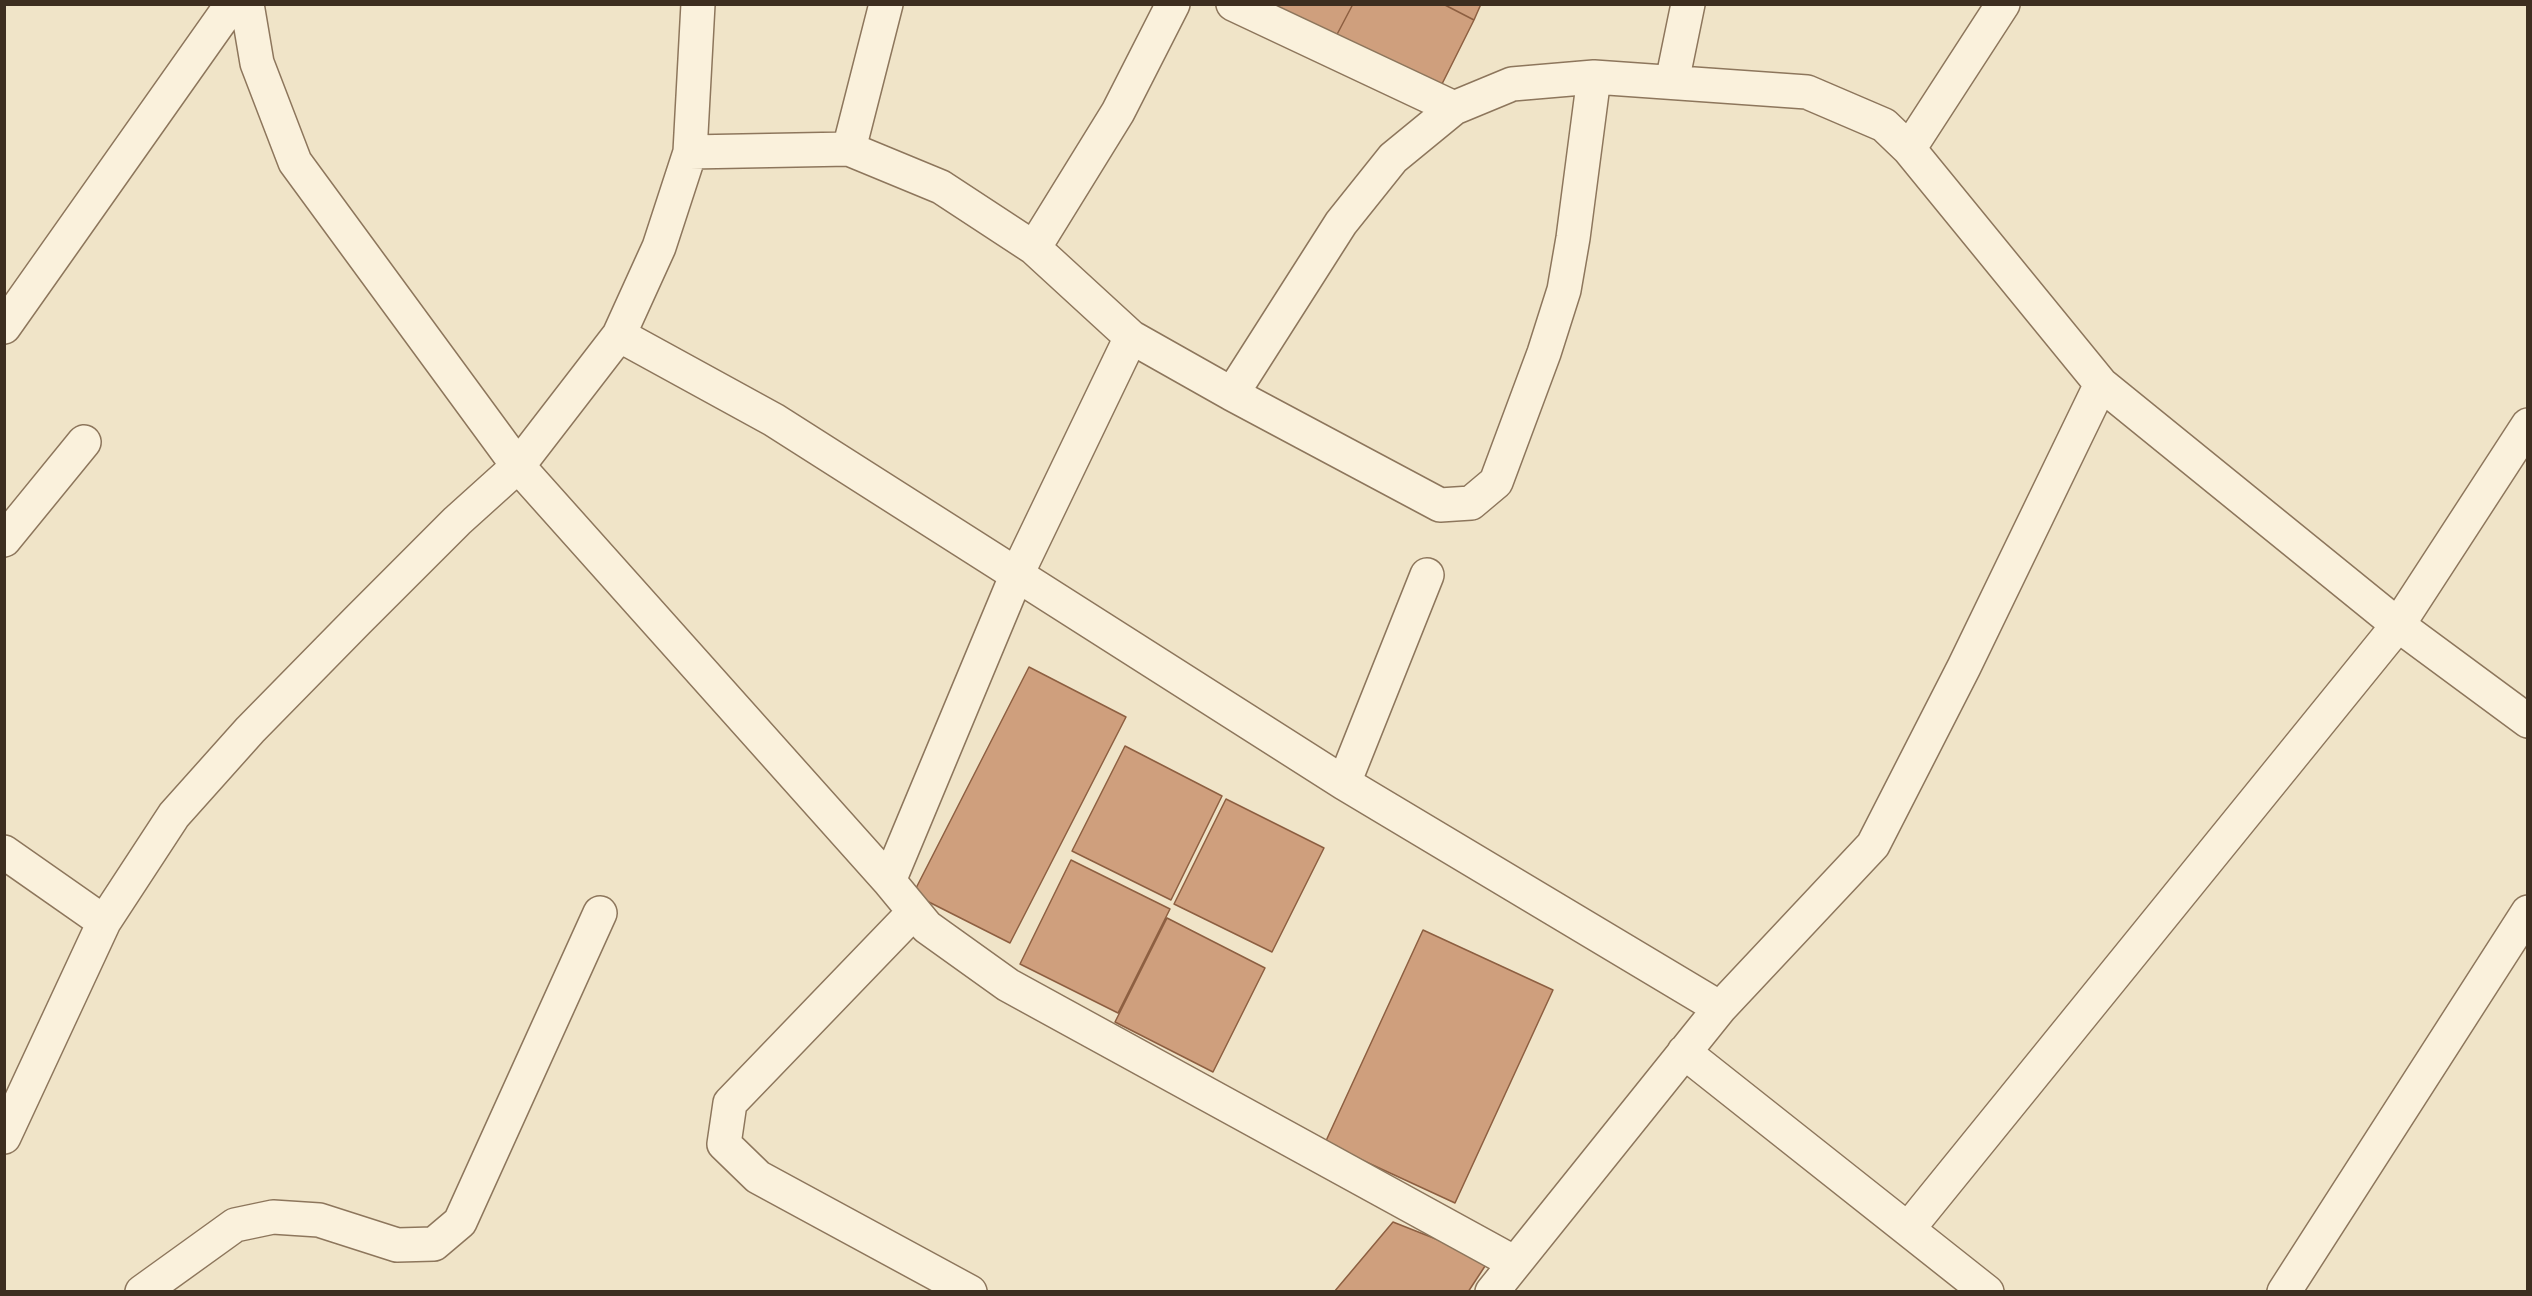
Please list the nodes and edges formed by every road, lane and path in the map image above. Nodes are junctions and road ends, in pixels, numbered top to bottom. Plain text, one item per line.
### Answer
1 (232, 4) edge
2 (247, 4) edge
3 (698, 4) edge
4 (886, 4) edge
5 (1173, 4) edge
6 (1233, 4) edge
7 (1688, 4) edge
8 (2003, 4) edge
9 (1594, 77) junction
10 (1672, 82) junction
11 (1454, 108) junction
12 (1909, 149) junction
13 (849, 150) junction
14 (690, 152) junction
15 (1034, 248) junction
16 (4, 327) edge
17 (619, 335) junction
18 (1131, 337) junction
19 (2101, 384) junction
20 (1232, 394) junction
21 (2528, 424) edge
22 (84, 442) dead end
23 (518, 466) junction
24 (4, 540) edge
25 (1017, 574) junction
26 (1426, 575) dead end
27 (2398, 626) junction
28 (2528, 721) edge
29 (1344, 783) junction
30 (4, 852) edge
31 (889, 881) junction
32 (915, 912) junction
33 (2528, 912) edge
34 (600, 914) dead end
35 (104, 922) junction
36 (1720, 1008) junction
37 (1684, 1052) junction
38 (4, 1137) edge
39 (1908, 1229) junction
40 (1515, 1263) junction
41 (142, 1292) edge
42 (970, 1292) edge
43 (1492, 1292) edge
44 (1987, 1292) edge
45 (2284, 1292) edge

1 - 16 street
2 - 23 street
3 - 14 street
4 - 13 street
5 - 15 street
6 - 11 street
7 - 10 street
8 - 12 street
9 - 10 street
9 - 11 street
9 - 20 street
10 - 12 street
11 - 20 street
12 - 19 street
13 - 14 street
13 - 15 street
14 - 17 street
15 - 18 street
17 - 23 street
17 - 25 street
18 - 20 street
18 - 25 street
19 - 27 street
19 - 36 street
21 - 27 street
22 - 24 street
23 - 31 street
23 - 35 street
25 - 29 street
25 - 31 street
26 - 29 street
27 - 28 street
27 - 39 street
29 - 36 street
30 - 35 street
31 - 32 street
32 - 40 street
32 - 42 street
33 - 45 street
34 - 41 street
35 - 38 street
36 - 37 street
37 - 39 street
37 - 40 street
39 - 44 street
40 - 43 street

